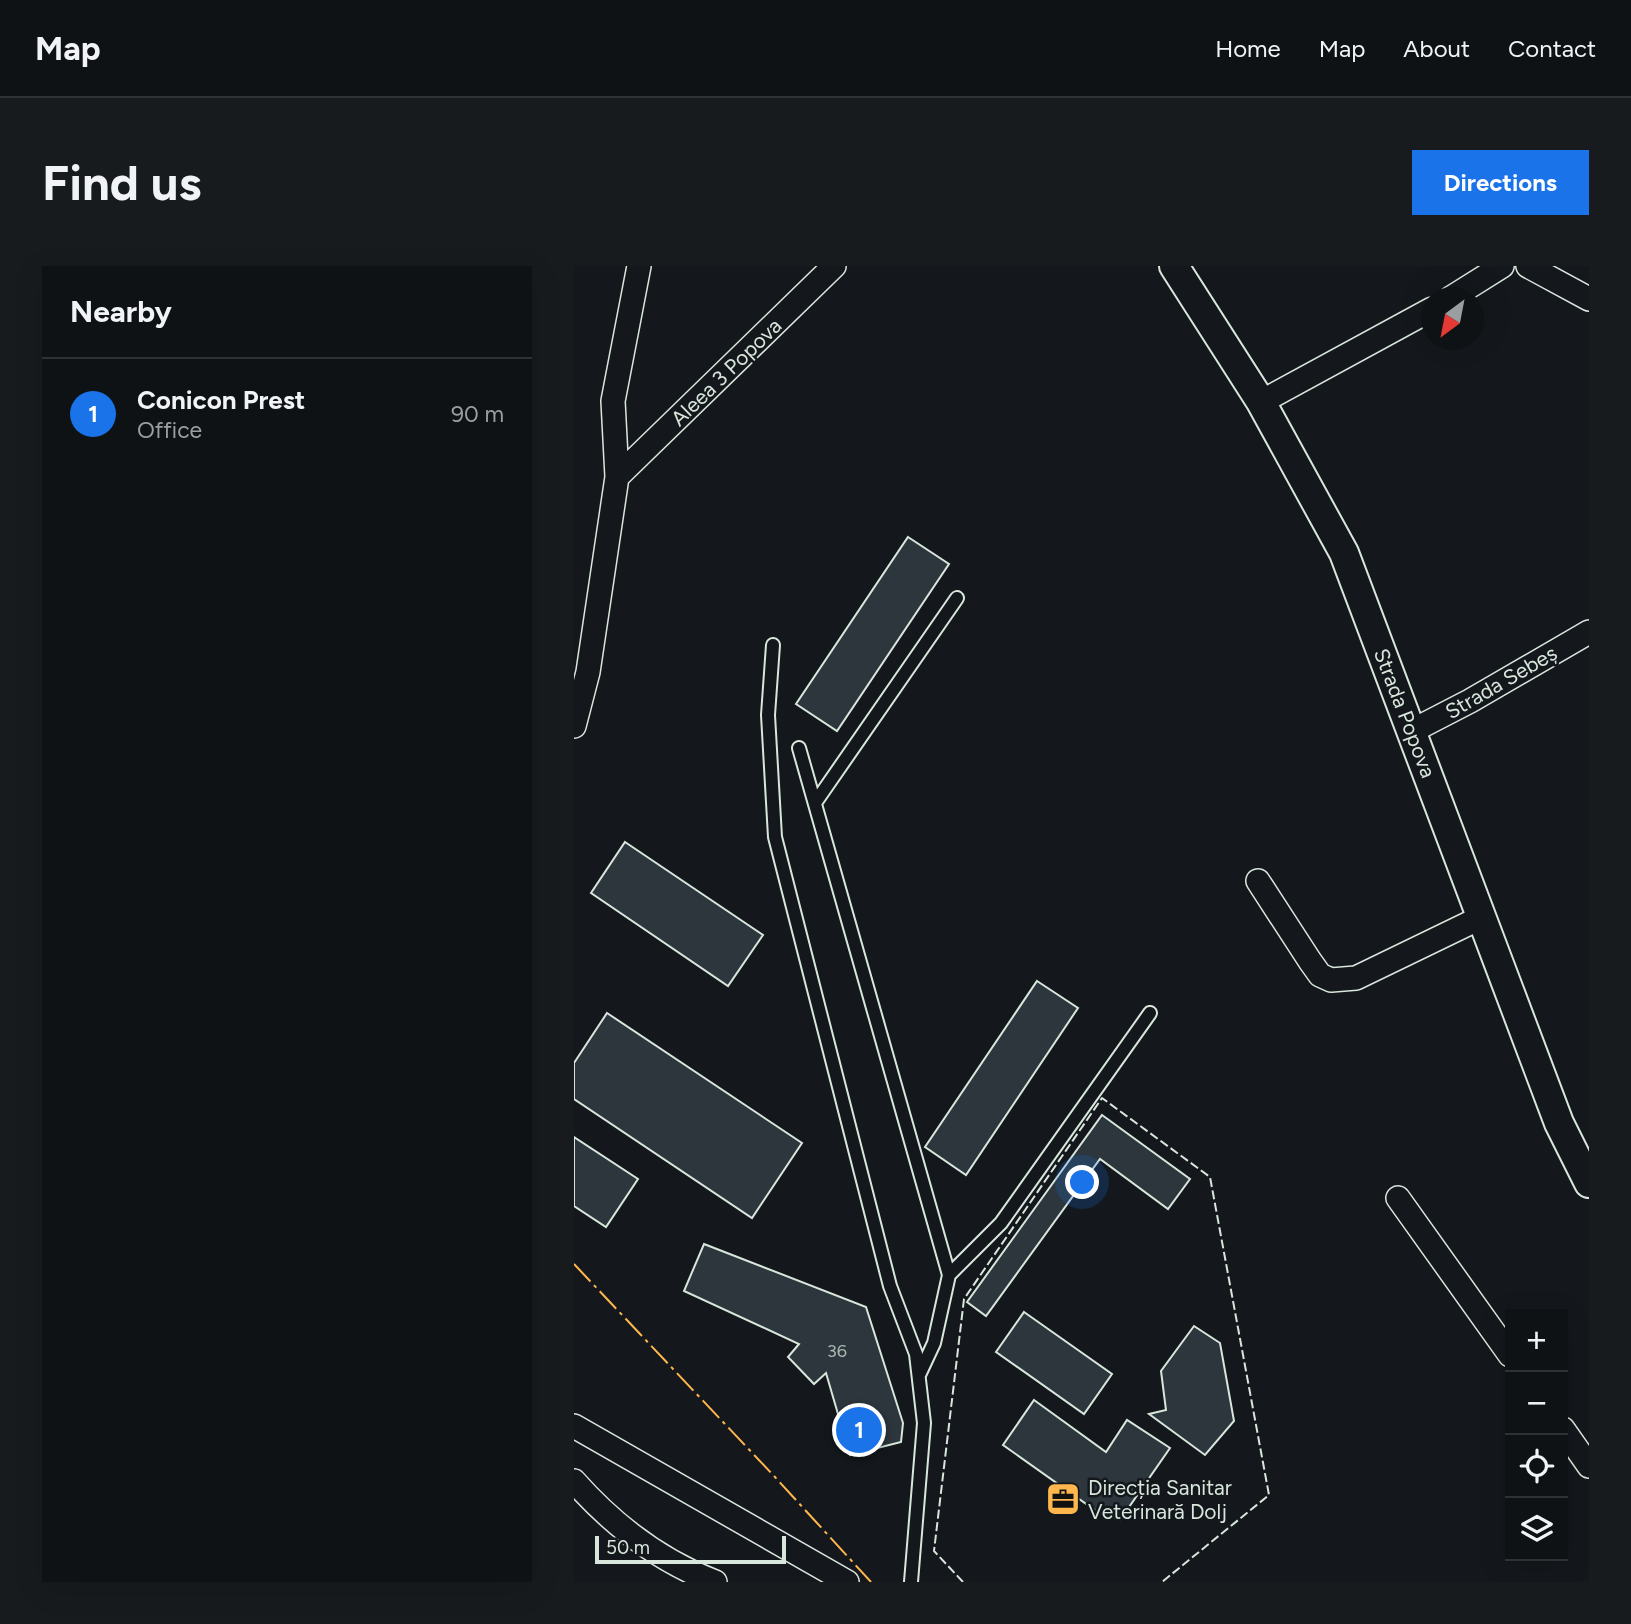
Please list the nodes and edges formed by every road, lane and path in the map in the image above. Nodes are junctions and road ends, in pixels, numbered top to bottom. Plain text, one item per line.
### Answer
1 (639, 266) edge
2 (835, 266) edge
3 (1174, 266) edge
4 (1503, 266) edge
5 (1528, 266) edge
6 (1469, 287) edge
7 (1589, 299) edge
8 (1421, 315) edge
9 (1261, 402) junction
10 (617, 477) junction
11 (957, 598) dead end
12 (1589, 632) edge
13 (773, 645) dead end
14 (574, 726) edge
15 (1412, 731) junction
16 (799, 748) dead end
17 (815, 803) junction
18 (1258, 881) dead end
19 (1482, 917) junction
20 (1150, 1013) dead end
21 (1589, 1183) edge
22 (1398, 1198) dead end
23 (950, 1275) junction
24 (1505, 1348) edge
25 (918, 1375) junction
26 (574, 1426) edge
27 (1567, 1435) edge
28 (1589, 1466) edge
29 (574, 1481) edge
30 (715, 1582) edge
31 (847, 1582) edge
32 (911, 1582) edge

1 - 10 street
2 - 10 street, Aleea 3 Popova
3 - 9 street, Strada Popova
4 - 6 street
5 - 7 street
8 - 9 street
9 - 15 street, Strada Popova
10 - 14 street
11 - 17 lane
12 - 15 street, Strada Sebeș
13 - 25 lane
15 - 19 street, Strada Popova
16 - 17 lane
17 - 23 lane
18 - 19 street
19 - 21 street, Strada Popova
20 - 23 lane
22 - 24 street
23 - 25 lane
25 - 32 lane
26 - 31 street
27 - 28 street
29 - 30 street

